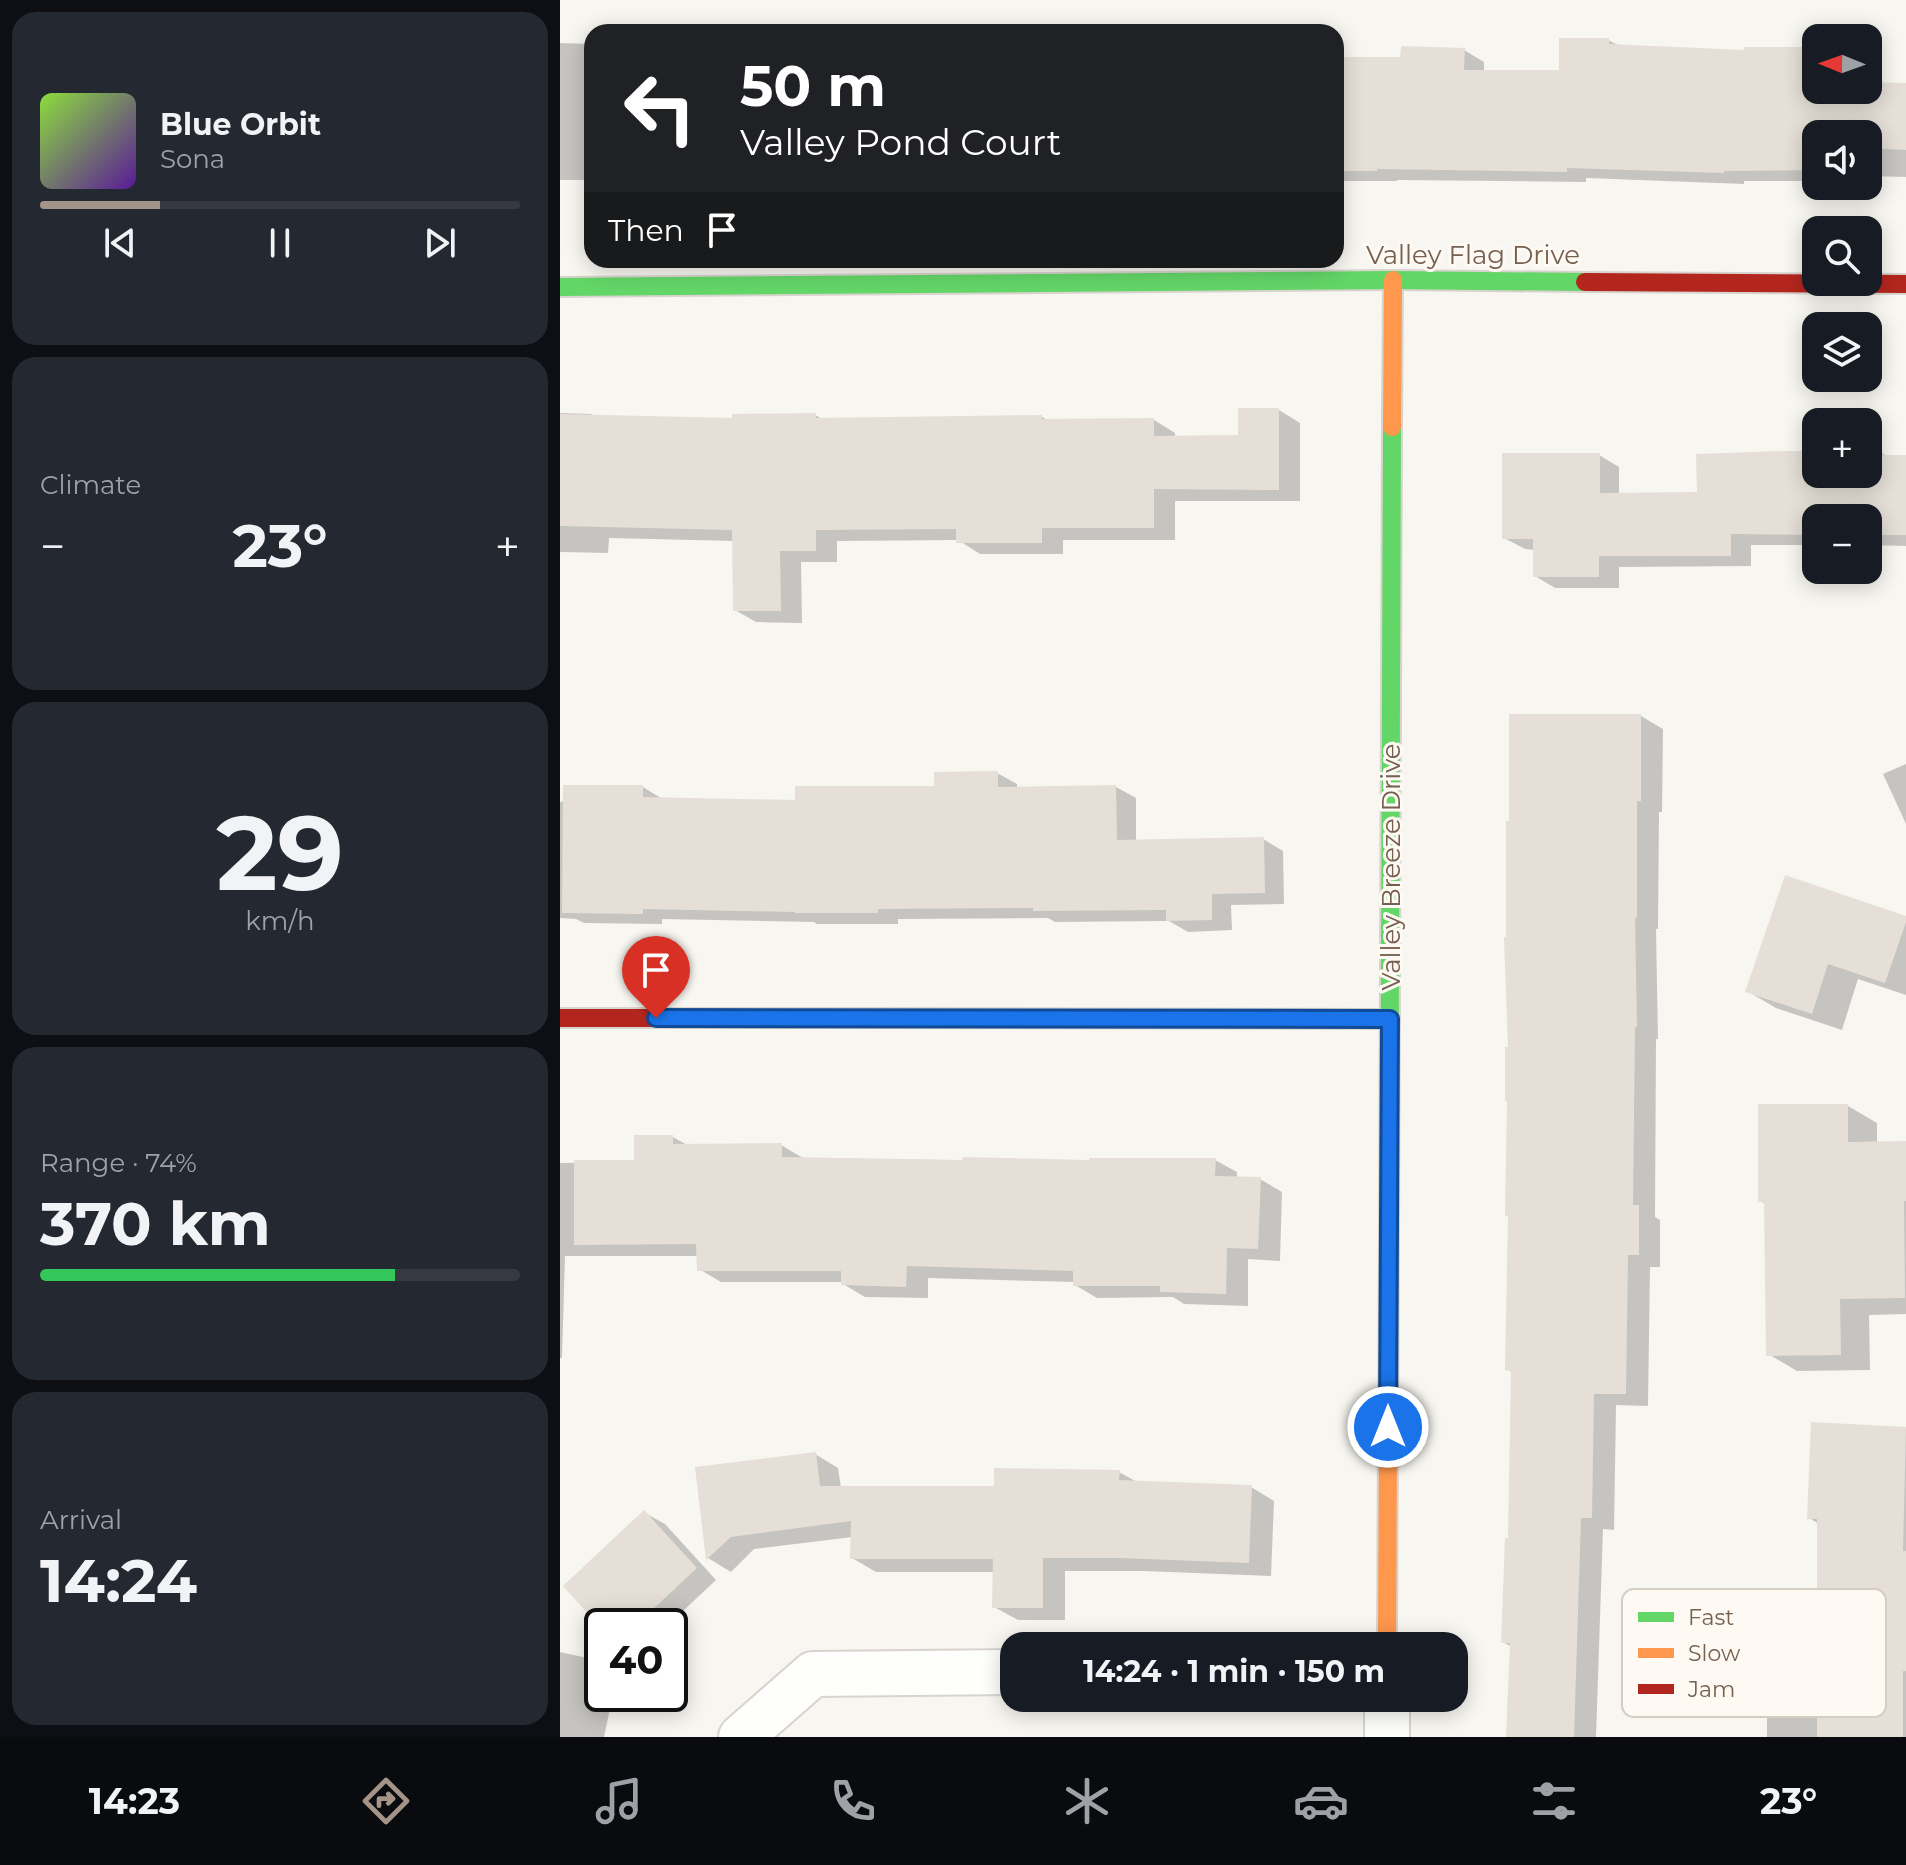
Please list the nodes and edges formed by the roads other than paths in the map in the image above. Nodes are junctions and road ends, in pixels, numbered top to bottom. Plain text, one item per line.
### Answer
1 (1393, 280) junction
2 (1906, 284) edge
3 (560, 287) edge
4 (560, 1018) edge
5 (1390, 1019) junction
6 (1387, 1632) edge
7 (1000, 1672) edge
8 (1387, 1712) edge
9 (741, 1737) edge
10 (1387, 1737) edge

1 - 2 street, Valley Flag Drive
1 - 3 street, Valley Flag Drive
1 - 5 street, Valley Breeze Drive
4 - 5 street
5 - 6 street, Valley Breeze Drive
7 - 9 street
8 - 10 street

